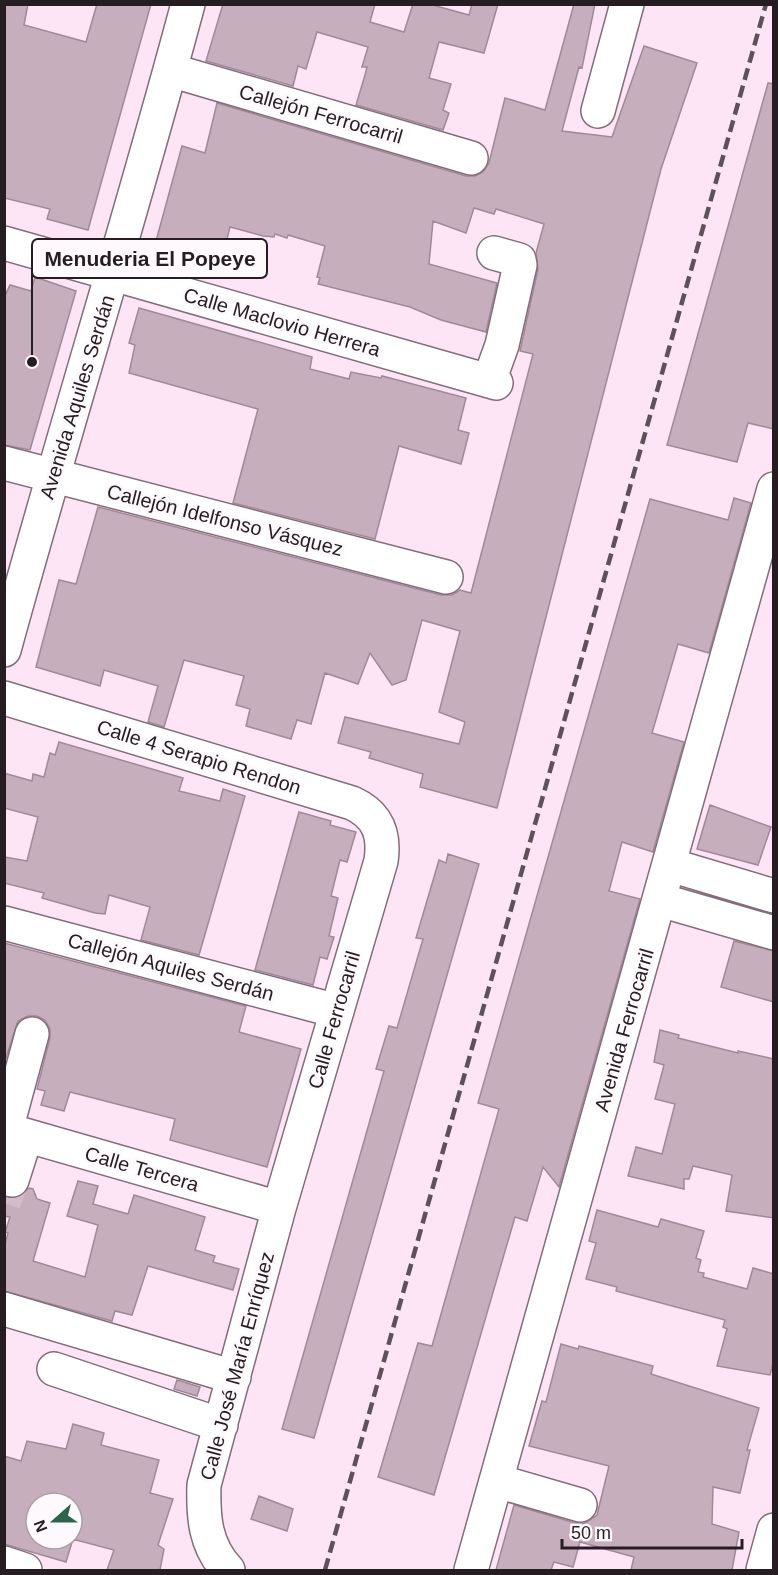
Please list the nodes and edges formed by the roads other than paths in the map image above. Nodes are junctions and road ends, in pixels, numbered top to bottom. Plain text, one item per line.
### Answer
1 (188, 4) edge
2 (627, 4) edge
3 (170, 70) junction
4 (598, 111) dead end
5 (471, 158) dead end
6 (4, 243) edge
7 (494, 253) dead end
8 (114, 273) junction
9 (4, 463) edge
10 (52, 475) junction
11 (774, 489) edge
12 (446, 577) dead end
13 (4, 650) edge
14 (4, 698) edge
15 (382, 831) joint
16 (670, 865) junction
17 (774, 896) edge
18 (660, 900) junction
19 (4, 923) edge
20 (774, 933) edge
21 (337, 1011) junction
22 (32, 1034) dead end
23 (12, 1132) edge
24 (12, 1180) tunnel mouth
25 (279, 1208) junction
26 (4, 1309) edge
27 (54, 1369) dead end
28 (234, 1377) junction
29 (221, 1425) junction
30 (497, 1481) junction
31 (580, 1505) dead end
32 (774, 1530) edge
33 (4, 1563) edge
34 (25, 1570) edge
35 (228, 1570) edge
36 (471, 1570) edge
37 (763, 1570) edge

1 - 3 street, Avenida Aquiles Serdán
2 - 4 street
3 - 5 street, Callejón Ferrocarril
3 - 8 street, Avenida Aquiles Serdán
6 - 8 street, Calle Maclovio Herrera
7 - 8 street, Calle Maclovio Herrera
8 - 10 street, Avenida Aquiles Serdán
9 - 10 street, Callejón Idelfonso Vásquez
10 - 12 street, Callejón Idelfonso Vásquez
10 - 13 street, Avenida Aquiles Serdán
11 - 16 street, Avenida Ferrocarril
14 - 15 street, Calle 4 Serapio Rendon
15 - 21 street, Calle Ferrocarril
16 - 17 street
16 - 18 street, Avenida Ferrocarril
18 - 20 street
18 - 30 street, Avenida Ferrocarril
19 - 21 street, Callejón Aquiles Serdán
21 - 25 street, Calle Ferrocarril
22 - 23 street
23 - 24 street
23 - 25 street, Calle Tercera
25 - 28 street, Calle José María Enríquez
26 - 28 street
27 - 29 street
28 - 29 street, Calle José María Enríquez
29 - 35 street, Calle José María Enríquez
30 - 31 street
30 - 36 street, Avenida Ferrocarril
32 - 37 street
33 - 34 street

